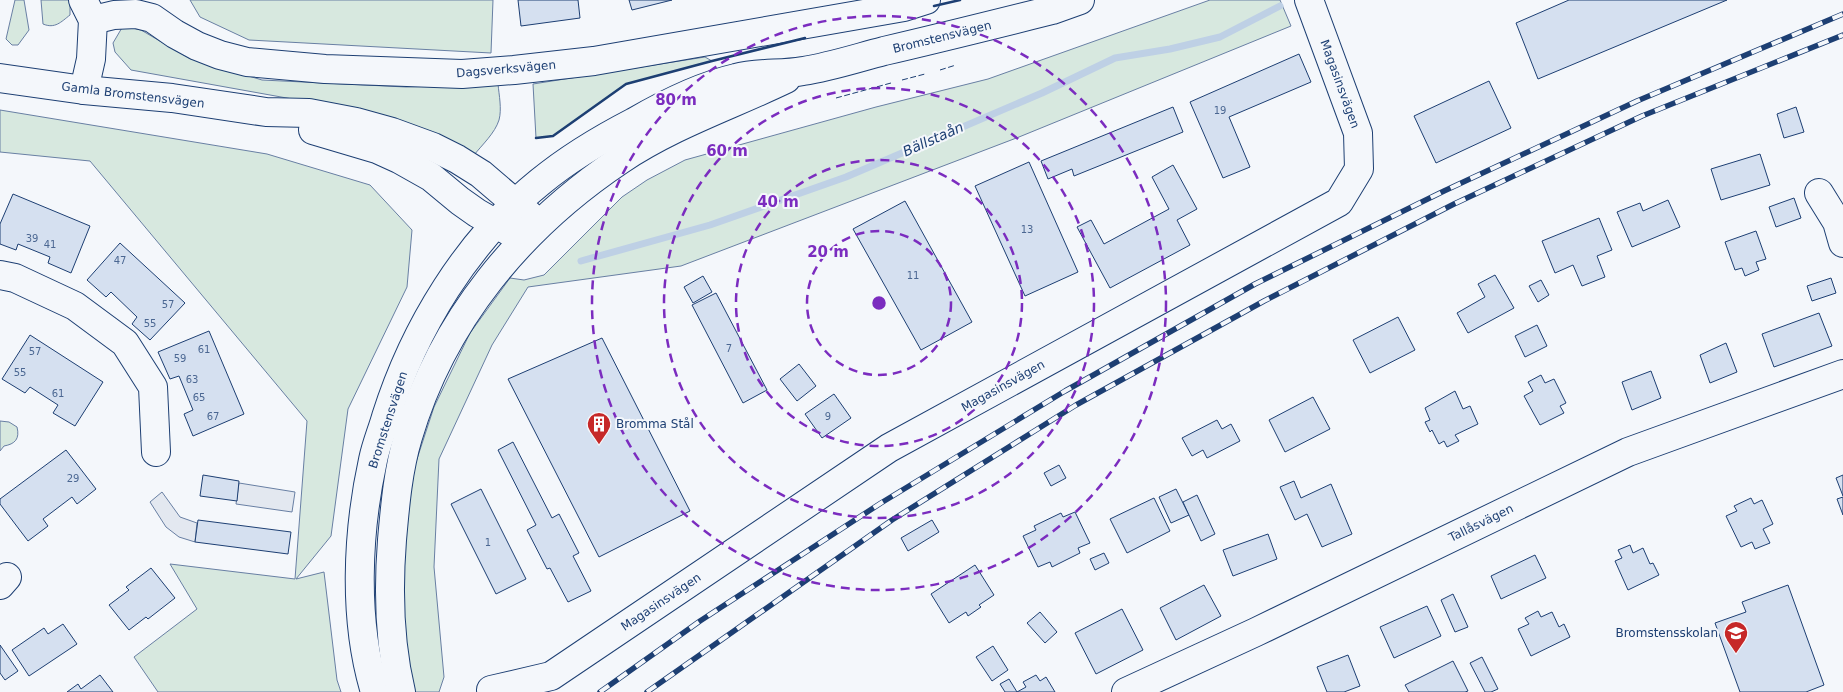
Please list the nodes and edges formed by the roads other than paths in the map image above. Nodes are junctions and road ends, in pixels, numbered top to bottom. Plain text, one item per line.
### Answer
1 (926, 0) edge
2 (1080, 0) edge
3 (1309, 0) edge
4 (156, 9) edge
5 (88, 10) edge
6 (802, 72) junction
7 (0, 78) edge
8 (84, 90) junction
9 (266, 112) junction
10 (1819, 193) dead end
11 (516, 204) junction
12 (496, 224) junction
13 (532, 232) junction
14 (1843, 243) edge
15 (0, 275) edge
16 (1843, 374) edge
17 (156, 452) dead end
18 (491, 690) dead end
19 (375, 692) edge
20 (400, 692) edge
21 (1126, 692) edge

1 - 4 street, Dagsverksvägen
2 - 6 street, Bromstensvägen
3 - 18 street, Magasinsvägen
4 - 5 street, Dagsverksvägen
5 - 8 street
6 - 11 street, Bromstensvägen
6 - 13 street, Bromstensvägen
7 - 8 street, Gamla Bromstensvägen
8 - 9 street, Gamla Bromstensvägen
9 - 11 street, Gamla Bromstensvägen
9 - 12 street, Gamla Bromstensvägen
10 - 14 street
11 - 12 street, Bromstensvägen
11 - 13 street, Gamla Bromstensvägen
12 - 13 street, Gamla Bromstensvägen
12 - 19 street, Bromstensvägen
13 - 20 street, Bromstensvägen
15 - 17 street
16 - 21 street, Tallåsvägen

